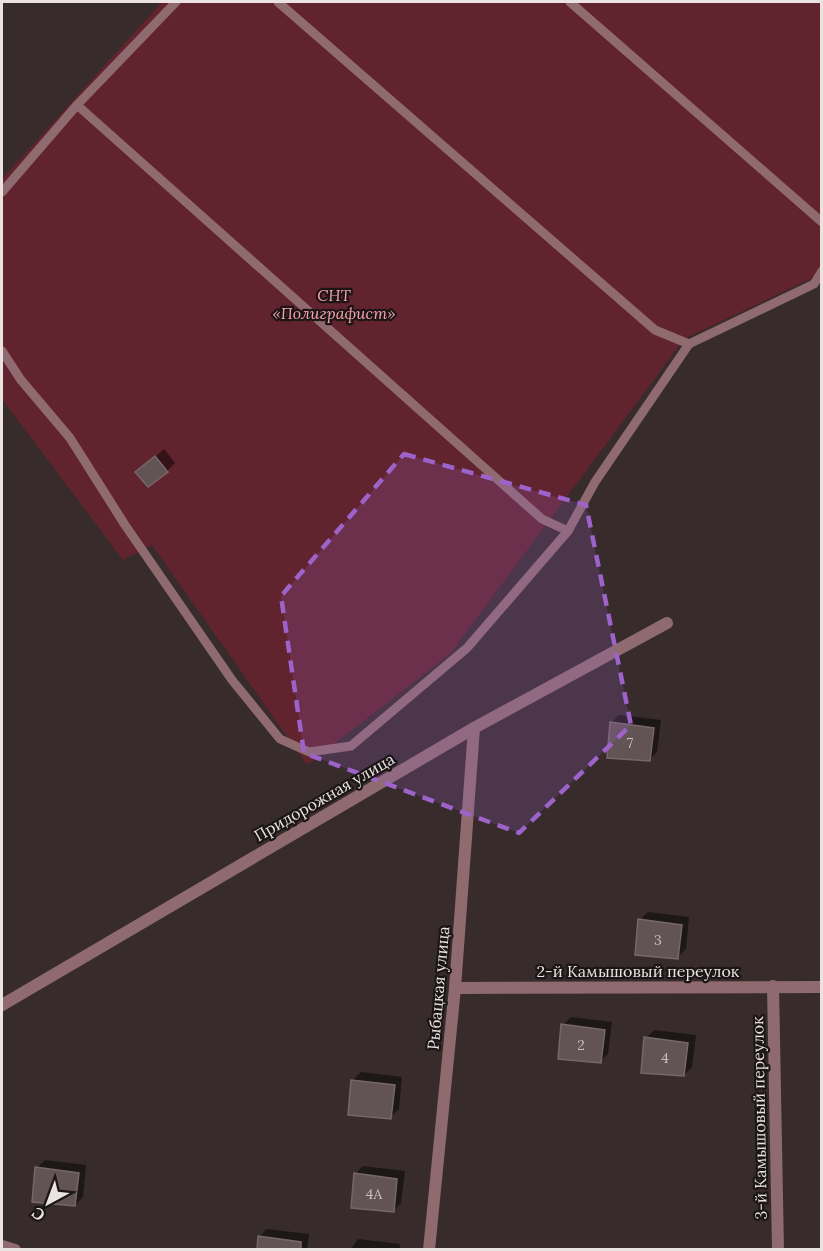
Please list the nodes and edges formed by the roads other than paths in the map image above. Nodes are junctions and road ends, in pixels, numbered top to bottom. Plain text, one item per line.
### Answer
1 (176, 2) edge
2 (278, 2) edge
3 (570, 2) edge
4 (77, 105) junction
5 (2, 192) edge
6 (822, 222) edge
7 (822, 271) edge
8 (689, 344) junction
9 (2, 351) edge
10 (568, 531) junction
11 (667, 622) dead end
12 (474, 728) junction
13 (773, 986) junction
14 (822, 987) edge
15 (455, 988) junction
16 (2, 1005) edge
17 (2, 1246) edge
18 (15, 1250) edge
19 (429, 1250) edge
20 (777, 1250) edge

1 - 4 lane
2 - 8 lane
3 - 6 lane
4 - 5 lane
4 - 10 lane
7 - 8 lane
8 - 10 lane
9 - 10 lane
11 - 12 street, Придорожная улица
12 - 15 street, Рыбацкая улица
12 - 16 street, Придорожная улица
13 - 14 street, 2-й Камышовый переулок
13 - 15 street, 2-й Камышовый переулок
13 - 20 street, 3-й Камышовый переулок
15 - 19 street, Рыбацкая улица
17 - 18 street

